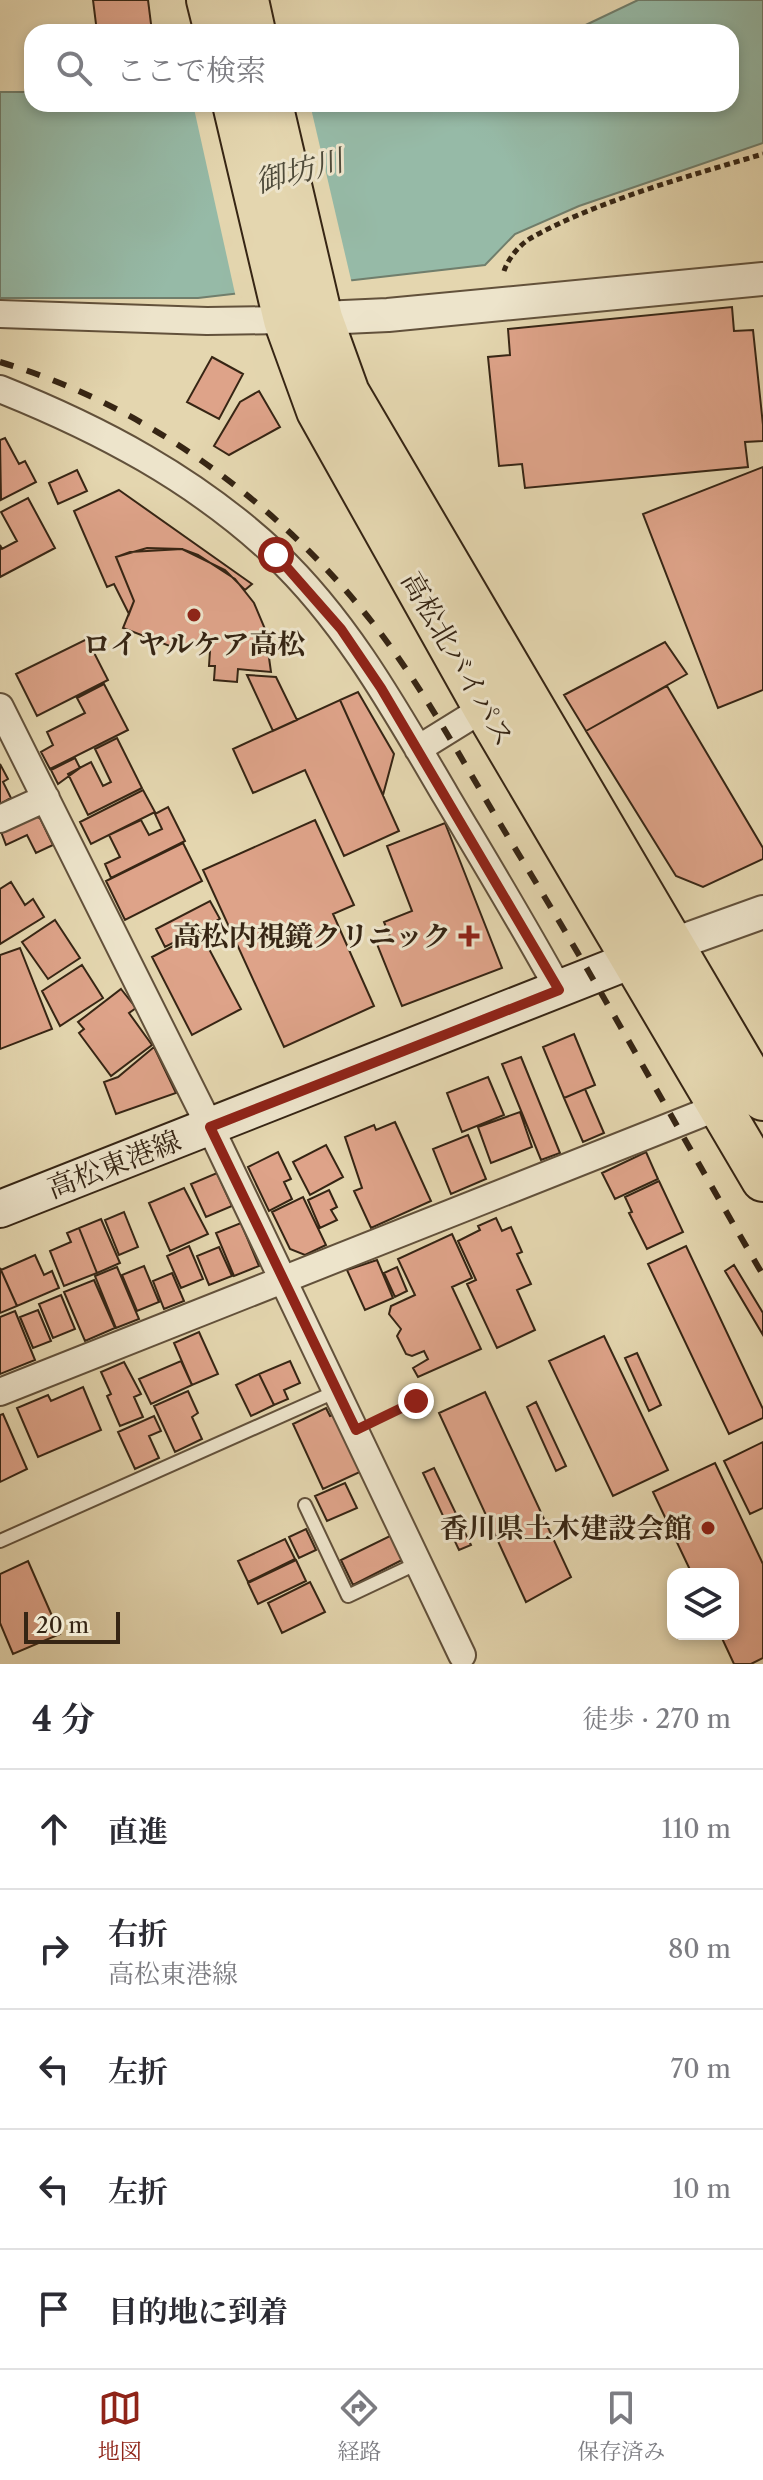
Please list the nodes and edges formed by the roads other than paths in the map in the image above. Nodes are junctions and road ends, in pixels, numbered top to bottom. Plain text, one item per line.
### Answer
1 (208, 0) edge
2 (247, 0) edge
3 (214, 24) edge
4 (252, 24) edge
5 (237, 112) edge
6 (272, 112) edge
7 (763, 279) edge
8 (300, 305) junction
9 (0, 314) edge
10 (0, 389) edge
11 (521, 685) junction
12 (0, 707) edge
13 (484, 707) junction
14 (418, 749) junction
15 (46, 798) junction
16 (0, 819) edge
17 (763, 912) edge
18 (674, 944) junction
19 (635, 959) junction
20 (559, 990) junction
21 (762, 1094) edge
22 (721, 1106) junction
23 (210, 1127) junction
24 (763, 1180) edge
25 (0, 1209) edge
26 (283, 1279) junction
27 (337, 1391) junction
28 (0, 1392) edge
29 (305, 1505) dead end
30 (0, 1541) edge
31 (420, 1562) junction
32 (462, 1655) dead end

1 - 3 highway
2 - 4 highway
5 - 8 highway, 高松北バイパス
6 - 8 highway, 高松北バイパス
7 - 8 street
8 - 9 street
8 - 11 highway, 高松北バイパス
8 - 13 highway, 高松北バイパス
10 - 14 street
11 - 13 street
11 - 18 highway, 高松北バイパス
12 - 15 street
13 - 14 street
13 - 19 highway, 高松北バイパス
14 - 20 street
15 - 16 street
15 - 23 street
17 - 18 street
18 - 19 main road, 高松東港線
18 - 21 highway, 高松北バイパス
19 - 20 main road, 高松東港線
19 - 22 highway, 高松北バイパス
20 - 23 main road, 高松東港線
22 - 24 highway, 高松北バイパス
22 - 26 street
23 - 25 main road, 高松東港線
23 - 26 street
26 - 27 street
26 - 28 street
27 - 30 lane
27 - 31 street
29 - 31 lane
31 - 32 street

